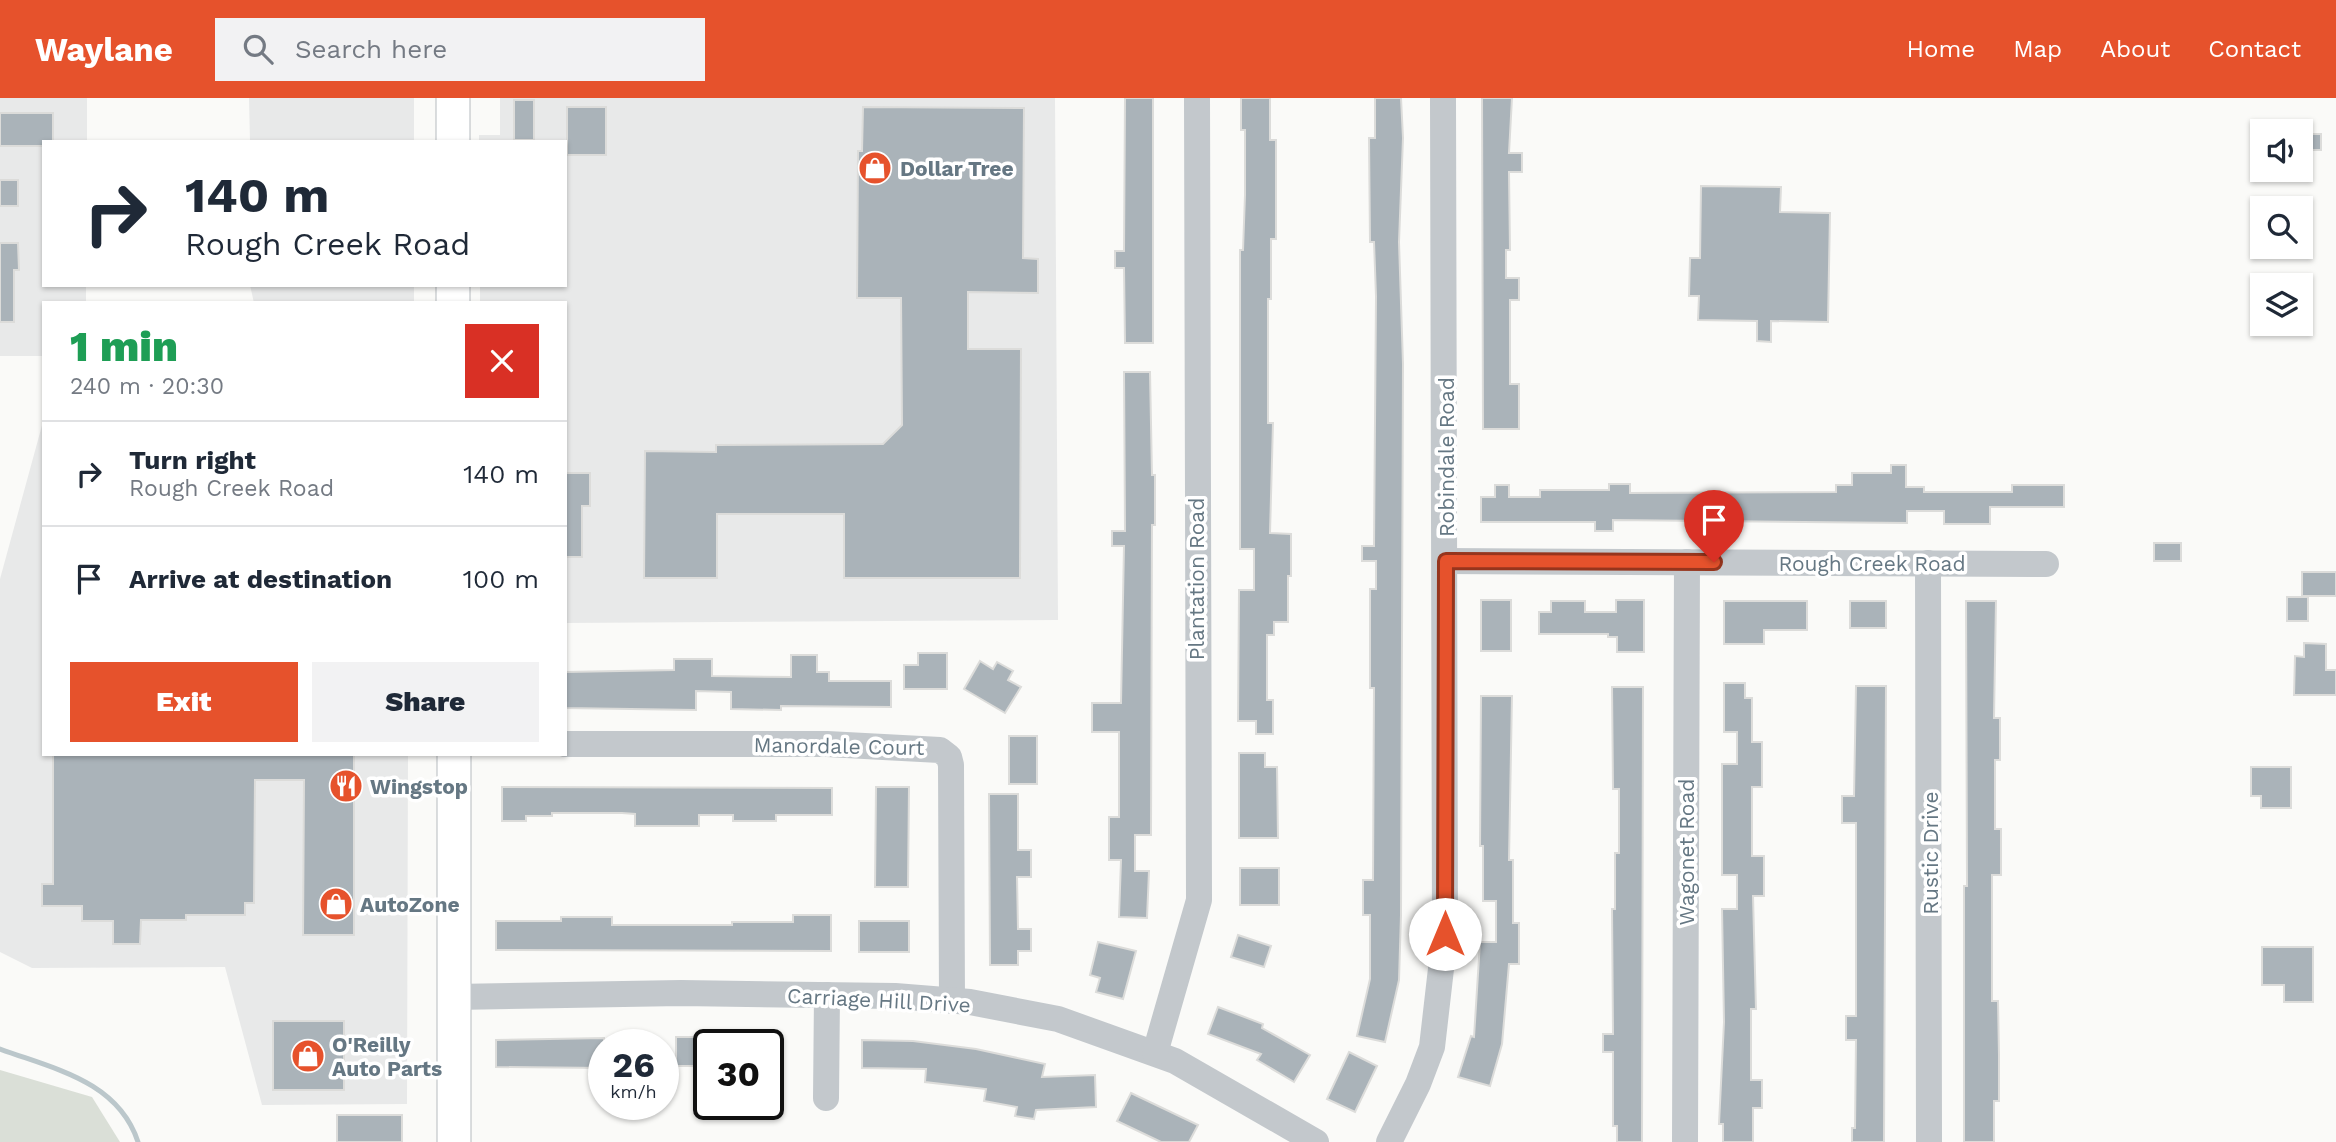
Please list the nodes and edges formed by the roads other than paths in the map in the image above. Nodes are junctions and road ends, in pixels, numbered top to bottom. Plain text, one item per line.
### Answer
1 (453, 98) edge
2 (1196, 98) edge
3 (1443, 98) edge
4 (453, 140) edge
5 (1446, 561) junction
6 (1687, 562) junction
7 (1928, 564) junction
8 (2046, 564) dead end
9 (567, 744) edge
10 (454, 756) edge
11 (827, 995) junction
12 (454, 997) junction
13 (952, 1001) junction
14 (1155, 1053) junction
15 (826, 1098) dead end
16 (454, 1142) edge
17 (1316, 1142) edge
18 (1389, 1142) edge
19 (1685, 1142) edge
20 (1929, 1142) edge

1 - 4 main road
2 - 14 street, Plantation Road
3 - 5 street, Robindale Road
5 - 6 street, Rough Creek Road
5 - 18 street, Robindale Road
6 - 7 street, Rough Creek Road
6 - 19 street, Wagonet Road
7 - 8 street, Rough Creek Road
7 - 20 street, Rustic Drive
9 - 13 street, Manordale Court
10 - 12 main road
11 - 12 street, Carriage Hill Drive
11 - 13 street, Carriage Hill Drive
11 - 15 street
12 - 16 main road
13 - 14 street, Carriage Hill Drive
14 - 17 street, Carriage Hill Drive

